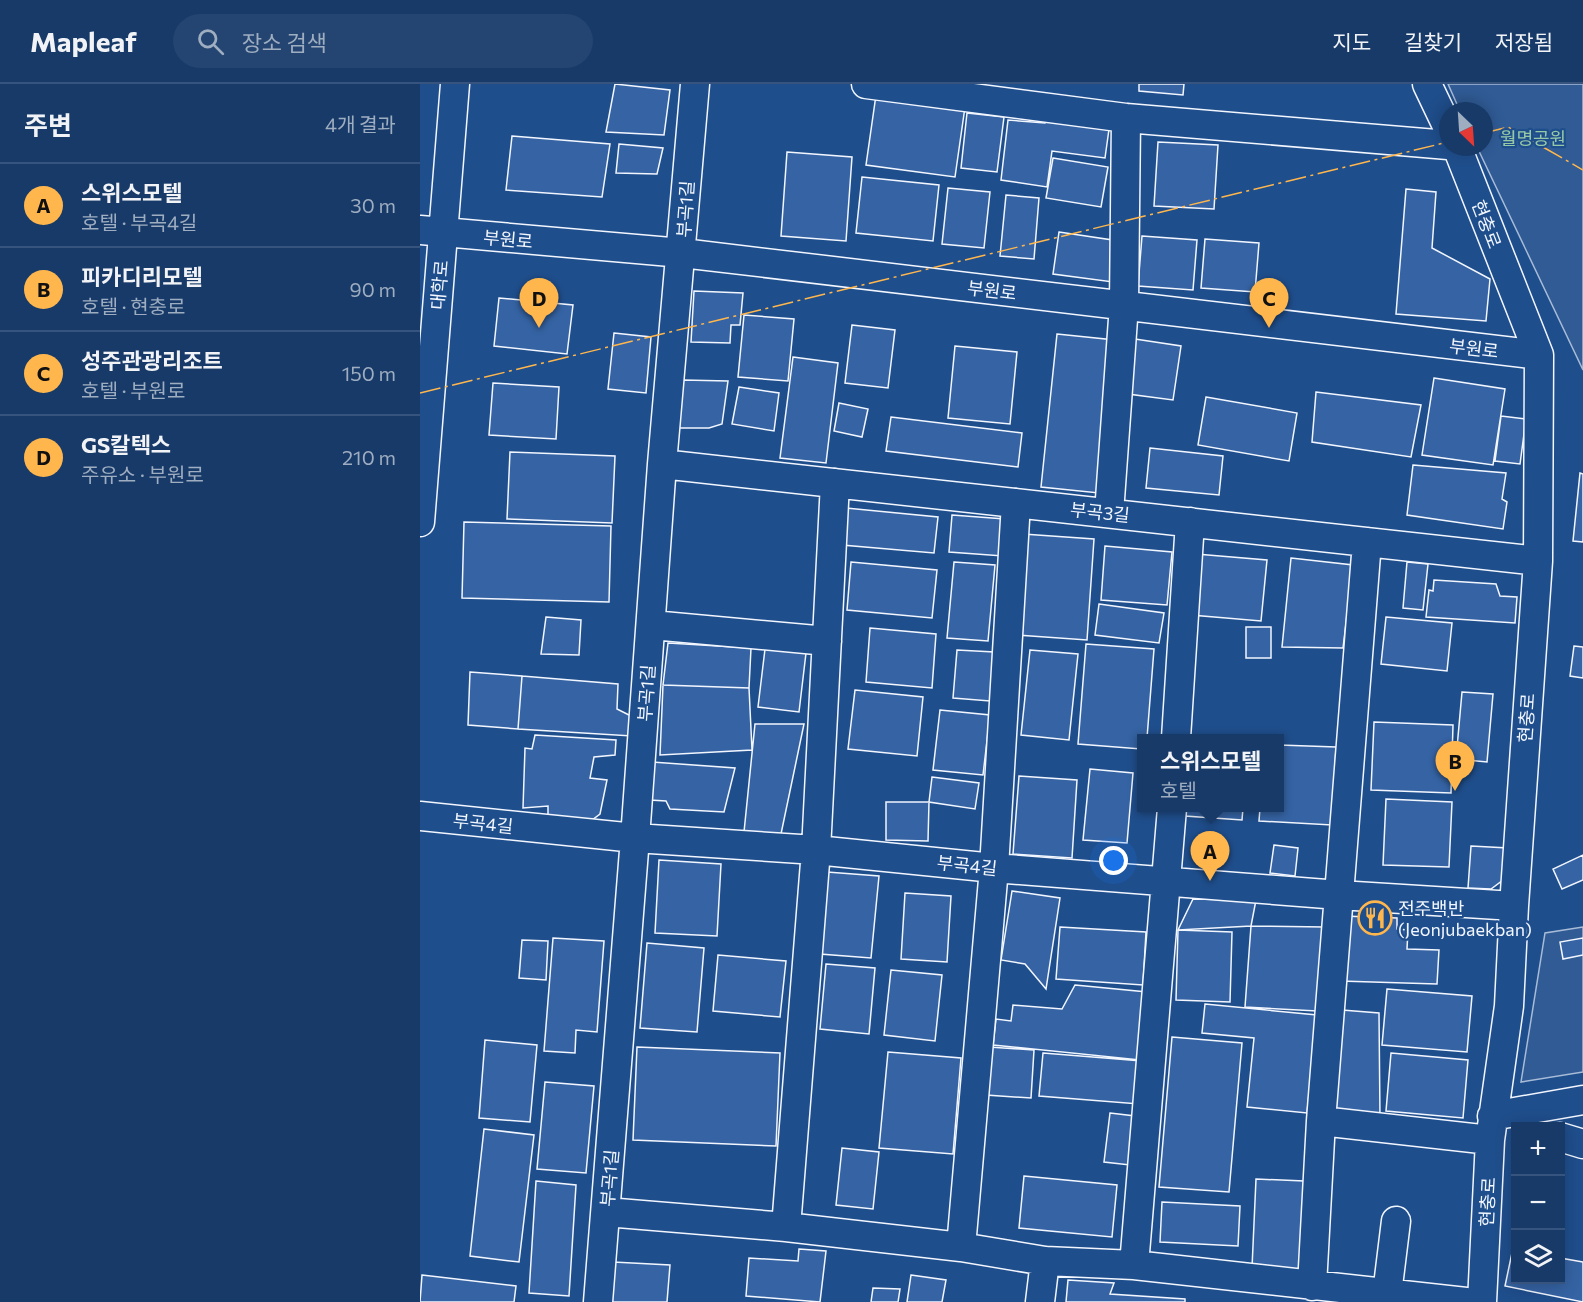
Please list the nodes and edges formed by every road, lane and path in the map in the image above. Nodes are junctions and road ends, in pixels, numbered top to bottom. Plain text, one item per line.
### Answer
1 (455, 84) edge
2 (694, 84) edge
3 (866, 84) edge
4 (1427, 84) edge
5 (1439, 109) edge
6 (1126, 118) junction
7 (1439, 144) edge
8 (1461, 156) edge
9 (432, 232) edge
10 (682, 253) junction
11 (1124, 305) junction
12 (1539, 356) junction
13 (662, 464) junction
14 (835, 483) junction
15 (1016, 503) junction
16 (1109, 513) junction
17 (420, 522) edge
18 (1190, 522) junction
19 (1367, 542) junction
20 (1538, 561) junction
21 (652, 625) junction
22 (827, 641) junction
23 (1176, 734) edge
24 (1172, 812) edge
25 (420, 816) edge
26 (635, 838) junction
27 (816, 850) junction
28 (994, 868) junction
29 (1167, 882) junction
30 (1339, 895) junction
31 (1514, 906) junction
32 (1583, 1100) edge
33 (1322, 1121) junction
34 (1511, 1127) edge
35 (1491, 1128) junction
36 (1565, 1139) edge
37 (1583, 1144) edge
38 (606, 1212) junction
39 (1396, 1221) dead end
40 (786, 1227) junction
41 (961, 1247) junction
42 (1045, 1261) junction
43 (1134, 1265) junction
44 (1312, 1286) junction
45 (1388, 1294) junction
46 (598, 1302) edge
47 (1040, 1302) edge
48 (1466, 1302) edge
49 (1482, 1302) edge

1 - 9 street, 대학로
2 - 10 street, 부곡1길
3 - 6 street
4 - 5 street
6 - 7 street
6 - 11 street
8 - 12 street, 현충로
9 - 10 street, 부원로
9 - 17 street, 대학로
10 - 11 street, 부원로
10 - 13 street, 부곡1길
11 - 12 street, 부원로
11 - 16 street
12 - 20 street, 현충로
13 - 14 street, 부곡3길
13 - 21 street, 부곡1길
14 - 15 street, 부곡3길
14 - 22 street
15 - 16 street, 부곡3길
15 - 28 street
16 - 18 street, 부곡3길
18 - 19 street, 부곡3길
18 - 23 street
19 - 20 street, 부곡3길
19 - 30 street
20 - 31 street, 현충로
21 - 22 street
21 - 26 street, 부곡1길
22 - 27 street
24 - 29 street
25 - 26 street, 부곡4길
26 - 27 street, 부곡4길
26 - 38 street, 부곡1길
27 - 28 street, 부곡4길
27 - 40 street
28 - 29 street, 부곡4길
28 - 41 street
29 - 30 street, 부곡4길
29 - 43 street
30 - 31 street, 부곡4길
30 - 33 street
31 - 35 street, 현충로
32 - 35 street
33 - 35 street
33 - 44 street
34 - 35 street
35 - 49 street, 현충로
36 - 37 street
38 - 40 street
38 - 46 street, 부곡1길
39 - 45 street
40 - 41 street
41 - 42 street
42 - 43 street
42 - 47 street
43 - 44 street
44 - 45 street
45 - 48 street

